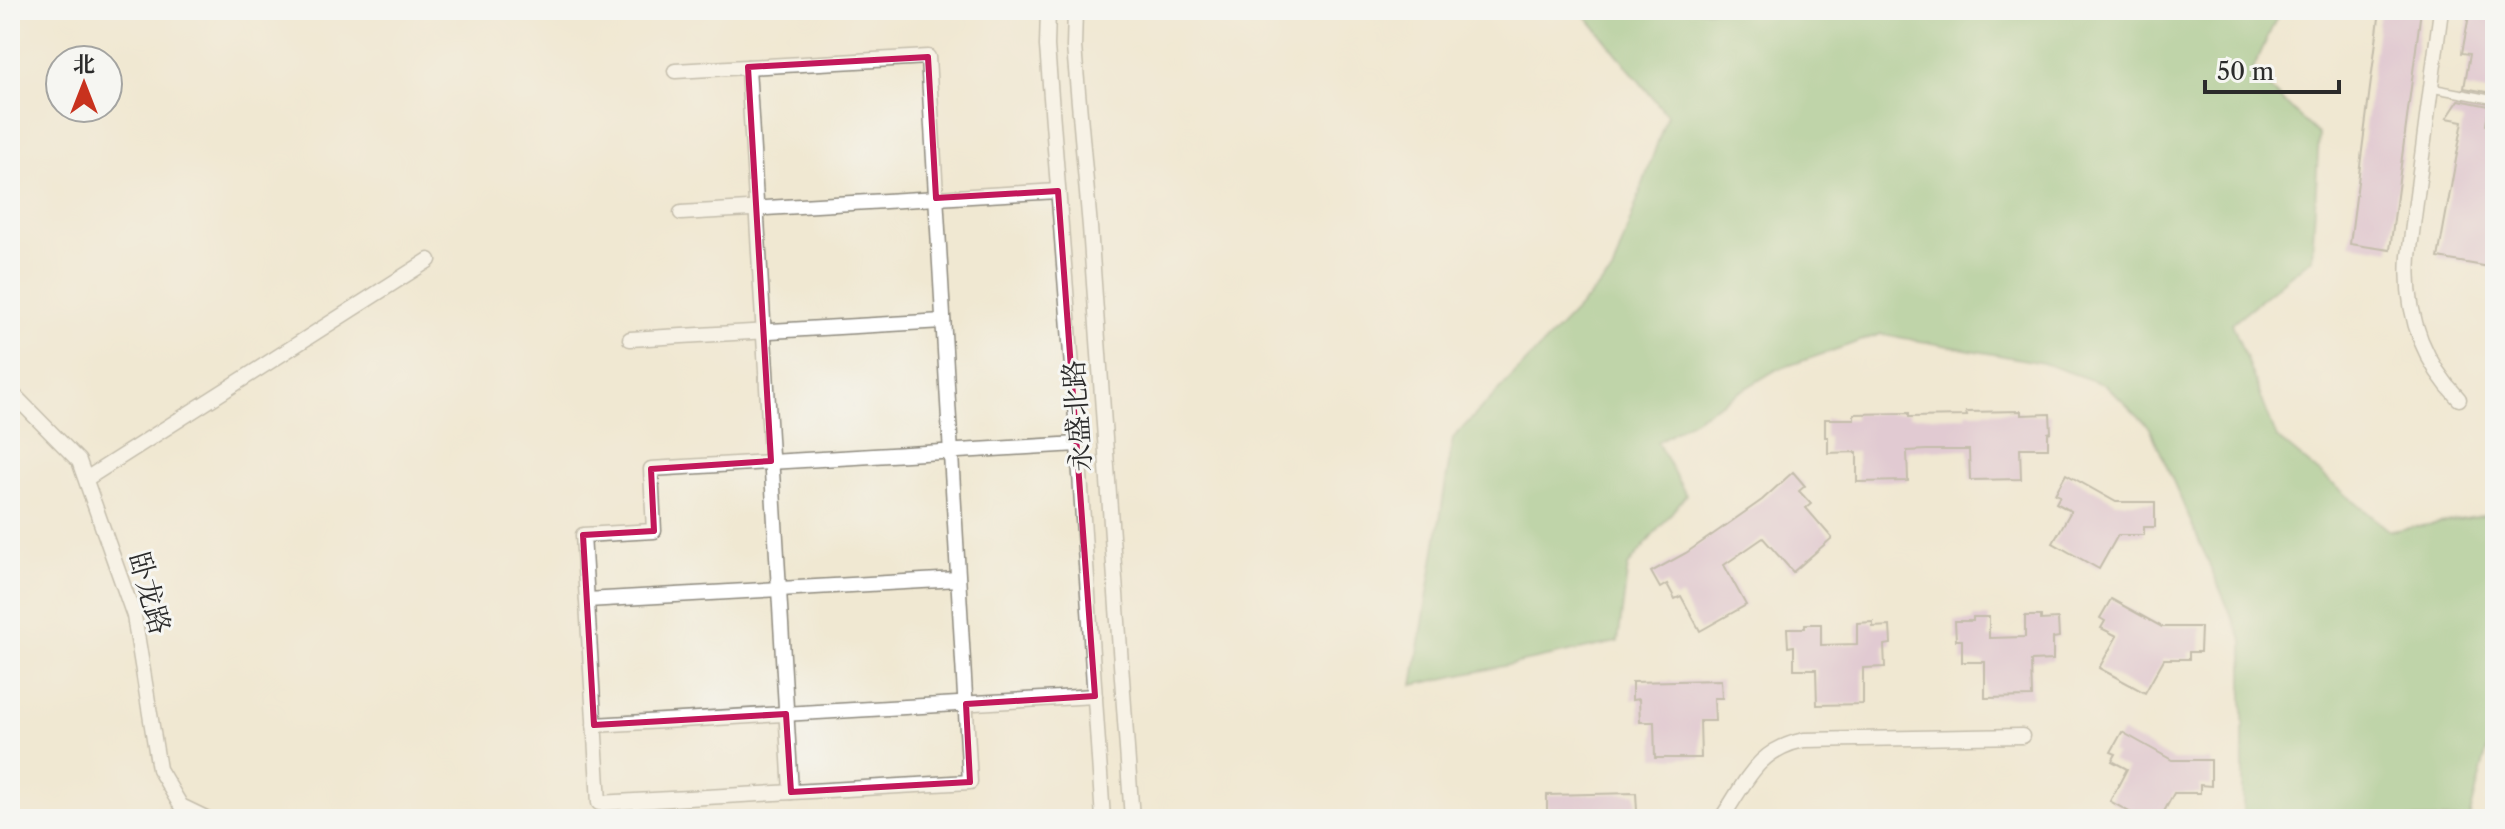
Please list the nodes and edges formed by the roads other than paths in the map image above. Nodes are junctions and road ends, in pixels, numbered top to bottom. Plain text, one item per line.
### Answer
1 (1048, 10) edge
2 (1075, 10) edge
3 (2441, 10) edge
4 (748, 67) junction
5 (675, 71) dead end
6 (2431, 88) junction
7 (2495, 100) edge
8 (1058, 191) junction
9 (936, 198) junction
10 (757, 209) junction
11 (681, 213) dead end
12 (429, 260) dead end
13 (943, 321) junction
14 (764, 331) junction
15 (630, 339) dead end
16 (10, 391) edge
17 (2459, 399) dead end
18 (1078, 444) junction
19 (951, 451) junction
20 (771, 461) junction
21 (86, 479) junction
22 (958, 579) junction
23 (779, 589) junction
24 (587, 600) junction
25 (1095, 696) junction
26 (966, 704) junction
27 (786, 714) junction
28 (594, 725) junction
29 (2022, 736) dead end
30 (791, 792) junction
31 (208, 819) edge
32 (1103, 819) edge
33 (1132, 819) edge
34 (1721, 819) edge

1 - 8 street, 永盛北路
2 - 33 street, 永盛北路
3 - 6 street
4 - 5 street
4 - 9 street
4 - 10 street
6 - 7 lane
6 - 17 street
8 - 9 street
8 - 18 street, 永盛北路
9 - 10 street
9 - 13 street
10 - 11 street
10 - 14 street
12 - 21 street
13 - 14 street
13 - 19 street
14 - 15 street
14 - 20 street
16 - 21 street, 卧龙路
18 - 19 street
18 - 25 street, 永盛北路
19 - 20 street
19 - 22 street
20 - 23 street
20 - 24 street
21 - 31 street, 卧龙路
22 - 23 street
22 - 26 street
23 - 24 street
23 - 27 street
24 - 28 street
25 - 26 street
25 - 32 street, 永盛北路
26 - 27 street
26 - 30 street
27 - 28 street
27 - 30 street
28 - 30 street
29 - 34 street

